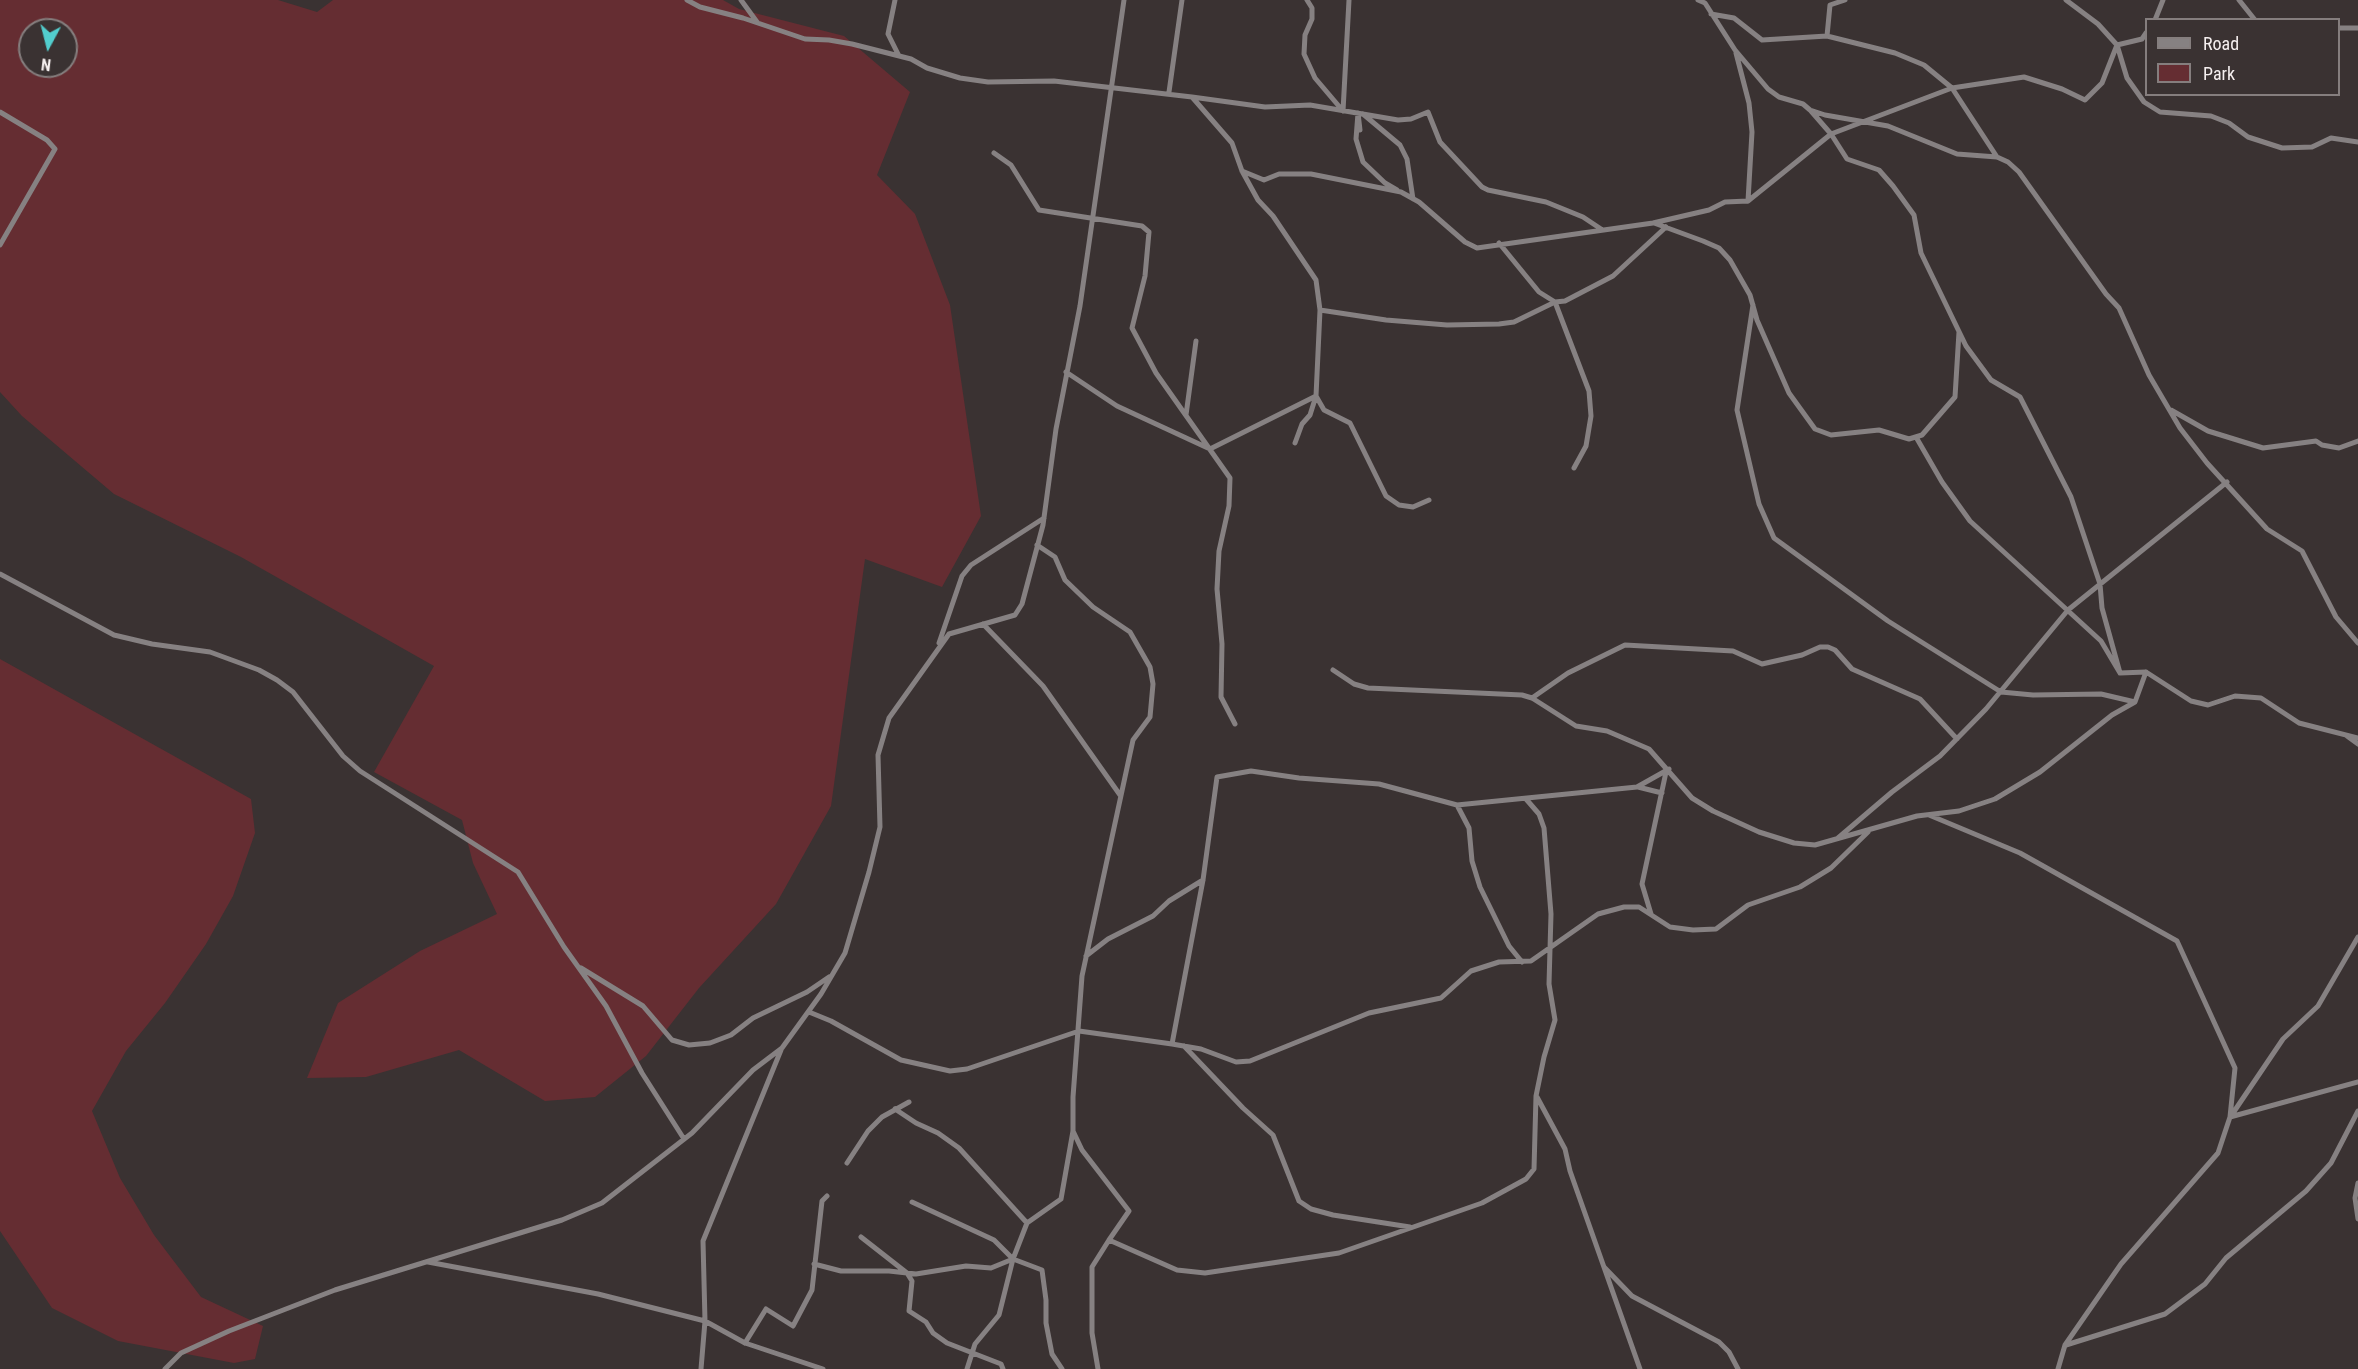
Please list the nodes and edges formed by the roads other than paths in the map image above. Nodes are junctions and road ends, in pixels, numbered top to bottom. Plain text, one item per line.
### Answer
1 (687, 0) edge
2 (741, 0) edge
3 (895, 0) edge
4 (1124, 0) edge
5 (1182, 0) edge
6 (1307, 0) edge
7 (1349, 0) edge
8 (1698, 0) edge
9 (1845, 0) edge
10 (2066, 0) edge
11 (2163, 0) edge
12 (2239, 0) edge
13 (1830, 2) edge
14 (1711, 14) junction
15 (2156, 18) edge
16 (2253, 18) edge
17 (758, 23) junction
18 (2340, 28) edge
19 (2358, 28) edge
20 (2145, 34) edge
21 (1827, 36) junction
22 (2118, 45) junction
23 (1735, 50) junction
24 (899, 56) junction
25 (1111, 88) junction
26 (1952, 88) junction
27 (1169, 92) junction
28 (1192, 97) junction
29 (1810, 110) junction
30 (1343, 111) junction
31 (0, 112) edge
32 (1360, 113) junction
33 (1861, 122) junction
34 (1360, 130) dead end
35 (1832, 134) junction
36 (2358, 142) edge
37 (994, 153) dead end
38 (1998, 158) junction
39 (1242, 171) junction
40 (1401, 192) junction
41 (1413, 199) junction
42 (1748, 201) junction
43 (1092, 220) junction
44 (1653, 223) junction
45 (1666, 227) junction
46 (1602, 229) junction
47 (1499, 243) junction
48 (0, 245) edge
49 (1555, 302) junction
50 (1753, 306) junction
51 (1320, 310) junction
52 (1959, 330) junction
53 (1196, 341) dead end
54 (1066, 372) junction
55 (1316, 396) junction
56 (2169, 410) junction
57 (1186, 415) junction
58 (1916, 437) junction
59 (2358, 441) edge
60 (1295, 443) dead end
61 (1210, 449) junction
62 (1574, 468) dead end
63 (2227, 482) junction
64 (1430, 500) dead end
65 (1044, 518) junction
66 (1038, 545) junction
67 (0, 574) edge
68 (2100, 584) junction
69 (2068, 610) junction
70 (983, 624) junction
71 (2358, 643) edge
72 (939, 644) junction
73 (1333, 670) dead end
74 (2146, 672) junction
75 (2120, 673) junction
76 (2001, 692) junction
77 (1532, 698) junction
78 (2135, 702) junction
79 (1235, 724) dead end
80 (2345, 735) junction
81 (2358, 738) edge
82 (1957, 739) junction
83 (2358, 744) edge
84 (1667, 771) junction
85 (1637, 787) junction
86 (1662, 793) junction
87 (1120, 795) junction
88 (1527, 799) junction
89 (1457, 805) junction
90 (1927, 814) junction
91 (1868, 832) junction
92 (1837, 839) junction
93 (1203, 880) junction
94 (1651, 914) junction
95 (2358, 937) edge
96 (1549, 951) junction
97 (1086, 956) junction
98 (1522, 962) junction
99 (577, 966) junction
100 (831, 976) junction
101 (809, 1012) junction
102 (1079, 1031) junction
103 (1172, 1044) junction
104 (1184, 1046) junction
105 (782, 1047) junction
106 (2358, 1082) edge
107 (1536, 1096) junction
108 (909, 1102) dead end
109 (895, 1109) junction
110 (2358, 1111) edge
111 (2230, 1117) junction
112 (1073, 1131) junction
113 (684, 1139) junction
114 (847, 1163) dead end
115 (2358, 1183) edge
116 (827, 1196) dead end
117 (912, 1202) dead end
118 (2358, 1219) edge
119 (1027, 1223) junction
120 (1412, 1227) junction
121 (861, 1237) dead end
122 (1109, 1240) junction
123 (1013, 1259) junction
124 (426, 1262) junction
125 (814, 1264) junction
126 (1603, 1266) junction
127 (907, 1273) junction
128 (705, 1321) junction
129 (745, 1343) junction
130 (2065, 1345) junction
131 (973, 1351) junction
132 (165, 1369) edge
133 (701, 1369) edge
134 (823, 1369) edge
135 (968, 1369) edge
136 (1003, 1369) edge
137 (1062, 1369) edge
138 (1098, 1369) edge
139 (1640, 1369) edge
140 (1738, 1369) edge
141 (2058, 1369) edge

1 - 17 street
2 - 17 street
3 - 24 street
4 - 25 street
5 - 27 street
6 - 30 street
7 - 30 street
8 - 14 street
9 - 13 street
10 - 22 street
11 - 15 street
12 - 16 street
13 - 21 street
14 - 21 street
14 - 23 street
17 - 24 street
18 - 19 street
20 - 22 street
21 - 26 street
22 - 26 street
22 - 36 street
23 - 29 street
23 - 42 street
24 - 25 street
25 - 27 street
25 - 43 street
26 - 33 street
26 - 38 street
27 - 28 street
28 - 30 street
28 - 39 street
29 - 33 street
29 - 35 street
30 - 32 street
31 - 48 street
32 - 34 street
32 - 40 street
32 - 41 street
32 - 46 street
33 - 35 street
33 - 38 street
35 - 42 street
35 - 52 street
37 - 43 street
38 - 56 street
39 - 40 street
39 - 51 street
40 - 41 street
41 - 47 street
42 - 44 street
43 - 54 street
43 - 57 street
44 - 45 street
44 - 46 street
45 - 49 street
45 - 50 street
46 - 47 street
47 - 49 street
49 - 51 street
49 - 62 street
50 - 58 street
50 - 76 street
51 - 55 street
52 - 58 street
52 - 68 street
53 - 57 street
54 - 61 street
54 - 65 street
55 - 60 street
55 - 61 street
55 - 64 street
56 - 59 street
56 - 63 street
57 - 61 street
58 - 69 street
61 - 79 street
63 - 68 street
63 - 71 street
65 - 66 street
65 - 72 street
66 - 70 street
66 - 87 street
67 - 99 street
68 - 69 street
68 - 75 street
69 - 75 street
69 - 76 street
70 - 72 street
70 - 87 street
72 - 100 street
73 - 77 street
74 - 75 street
74 - 78 street
74 - 80 street
76 - 78 street
76 - 82 street
77 - 82 street
77 - 84 street
78 - 90 street
80 - 81 street
80 - 83 street
82 - 92 street
84 - 85 street
84 - 86 street
84 - 92 street
85 - 86 street
85 - 88 street
86 - 94 street
87 - 97 street
88 - 89 street
88 - 96 street
89 - 93 street
89 - 98 street
90 - 91 street
90 - 111 street
91 - 92 street
91 - 94 street
93 - 97 street
93 - 103 street
94 - 96 street
95 - 111 street
96 - 98 street
96 - 107 street
97 - 102 street
98 - 104 street
99 - 100 street
99 - 113 street
100 - 101 street
101 - 102 street
101 - 105 street
102 - 103 street
102 - 112 street
103 - 104 street
104 - 120 street
105 - 113 street
105 - 128 street
106 - 111 street
107 - 120 street
107 - 126 street
108 - 109 street
109 - 114 street
109 - 119 street
110 - 130 street
111 - 130 street
112 - 119 street
112 - 122 street
113 - 124 street
115 - 118 street
116 - 125 street
117 - 123 street
119 - 123 street
120 - 122 street
121 - 127 street
122 - 138 street
123 - 127 street
123 - 131 street
123 - 137 street
124 - 128 street
124 - 132 street
125 - 127 street
125 - 129 street
126 - 139 street
126 - 140 street
127 - 131 street
128 - 129 street
128 - 133 street
129 - 134 street
130 - 141 street
131 - 135 street
131 - 136 street

